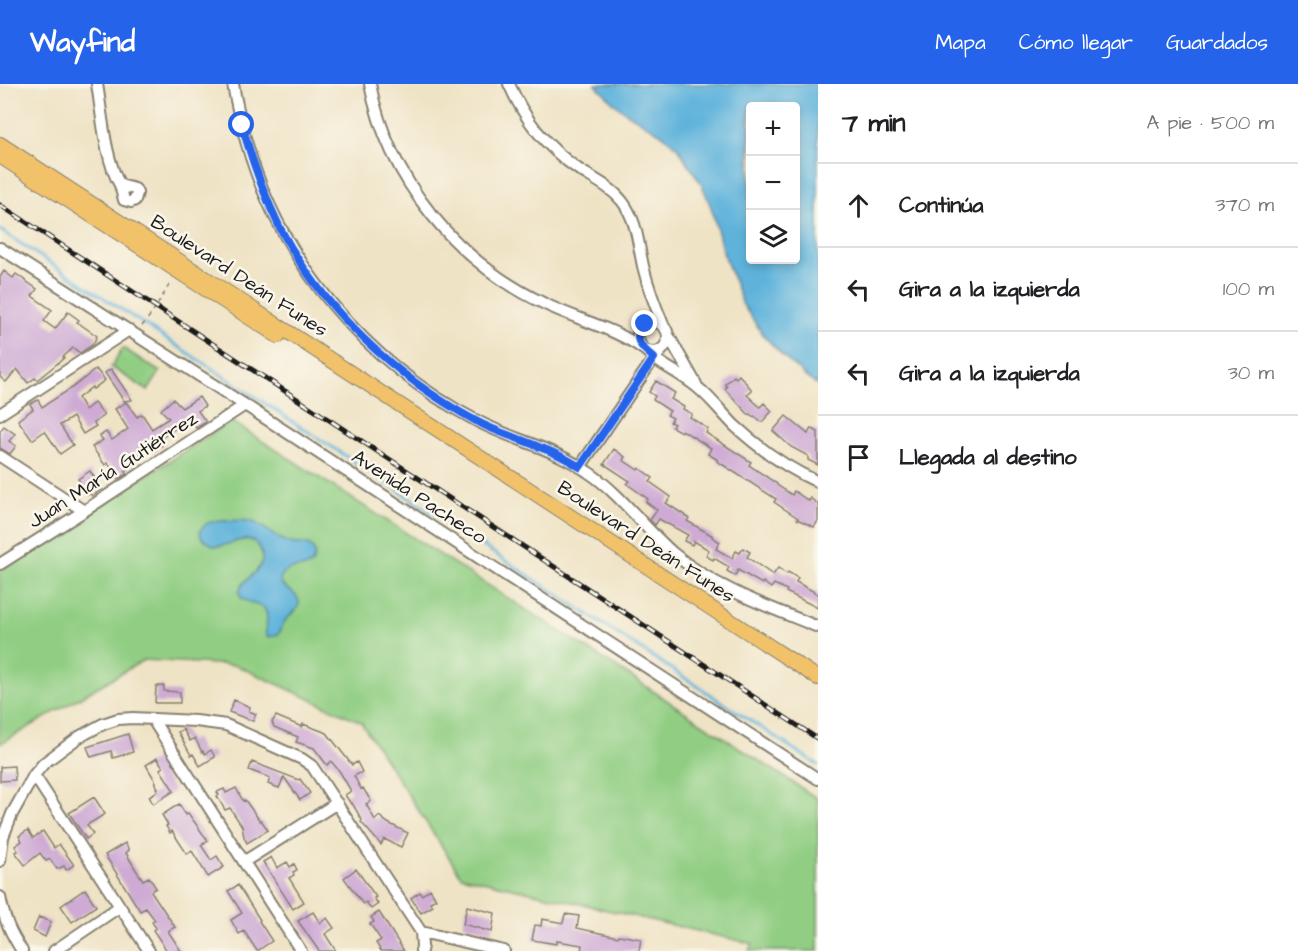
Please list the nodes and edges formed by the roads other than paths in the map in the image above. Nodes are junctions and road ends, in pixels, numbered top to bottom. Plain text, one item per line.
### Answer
1 (97, 84) edge
2 (233, 84) edge
3 (370, 84) edge
4 (509, 84) edge
5 (0, 144) edge
6 (0, 156) edge
7 (120, 185) dead end
8 (3, 253) edge
9 (655, 306) junction
10 (643, 327) junction
11 (129, 330) junction
12 (666, 331) junction
13 (619, 334) junction
14 (645, 350) junction
15 (658, 354) junction
16 (698, 387) junction
17 (245, 405) junction
18 (0, 414) edge
19 (0, 456) edge
20 (580, 467) junction
21 (818, 482) edge
22 (84, 511) junction
23 (0, 564) edge
24 (818, 627) edge
25 (818, 678) edge
26 (818, 688) edge
27 (153, 720) junction
28 (34, 775) junction
29 (818, 779) edge
30 (337, 803) junction
31 (0, 861) edge
32 (245, 861) junction
33 (0, 897) edge
34 (120, 907) junction
35 (420, 932) junction
36 (22, 951) edge
37 (54, 951) edge
38 (149, 951) edge
39 (301, 951) edge
40 (420, 951) edge
41 (504, 951) edge

1 - 7 street
2 - 20 street
3 - 13 street
4 - 9 street
5 - 25 main road, Boulevard Deán Funes
6 - 26 main road, Boulevard Deán Funes
8 - 11 street, Avenida Pacheco
9 - 10 street
9 - 12 street
10 - 12 street
10 - 13 street
10 - 14 street
11 - 17 street, Avenida Pacheco
11 - 18 street
12 - 15 street
12 - 16 street
13 - 14 street
14 - 15 street
15 - 16 street
15 - 20 street
16 - 21 street
17 - 22 street, Juan María Gutiérrez
17 - 29 street, Avenida Pacheco
19 - 22 street
20 - 24 street
22 - 23 street, Juan María Gutiérrez
27 - 28 street
27 - 30 street
27 - 32 street
28 - 31 street
28 - 34 street
30 - 32 street
30 - 35 street
32 - 39 street
33 - 36 street
34 - 37 street
34 - 38 street
35 - 40 street
35 - 41 street

